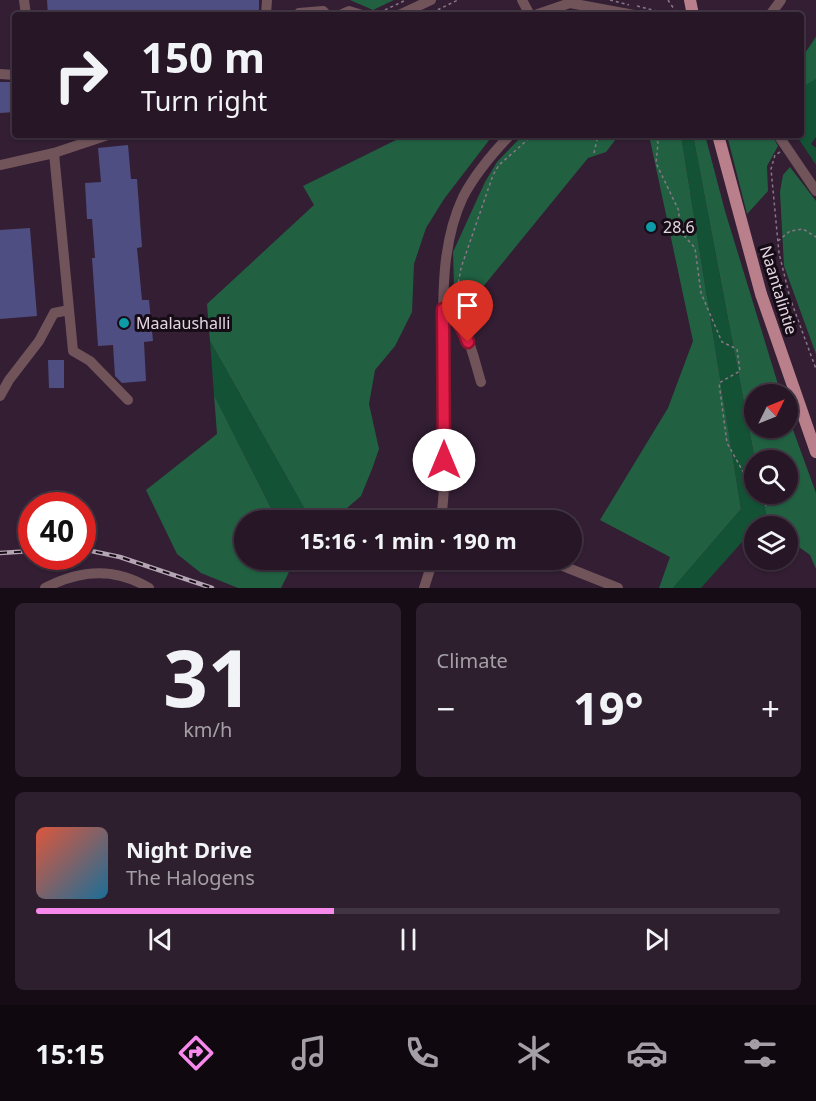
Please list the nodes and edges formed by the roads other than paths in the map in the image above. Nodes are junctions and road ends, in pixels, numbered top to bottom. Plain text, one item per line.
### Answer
1 (431, 0) edge
2 (405, 12) edge
3 (544, 12) edge
4 (618, 12) edge
5 (99, 138) edge
6 (507, 138) edge
7 (719, 138) edge
8 (780, 138) edge
9 (54, 153) junction
10 (0, 165) edge
11 (816, 191) edge
12 (69, 310) junction
13 (448, 312) junction
14 (481, 382) dead end
15 (0, 396) edge
16 (128, 400) dead end
17 (816, 452) edge
18 (442, 510) edge
19 (430, 570) edge
20 (573, 570) edge
21 (45, 588) edge
22 (149, 588) edge
23 (424, 588) edge
24 (618, 588) edge

1 - 2 street
3 - 4 street
5 - 9 street
6 - 13 street
7 - 17 main road, Naantalintie
8 - 11 street
9 - 10 street
9 - 12 street
12 - 15 street
12 - 16 street
13 - 14 street
13 - 18 street
19 - 23 street
20 - 24 street
21 - 22 street

